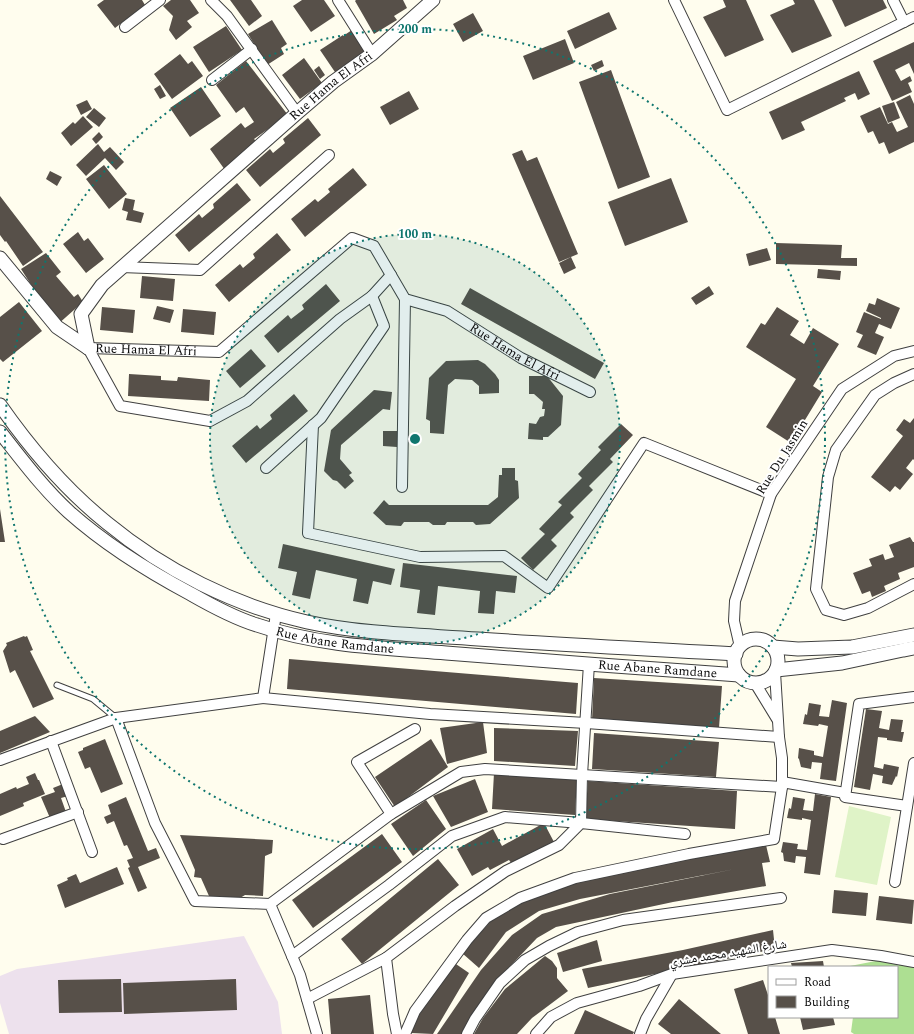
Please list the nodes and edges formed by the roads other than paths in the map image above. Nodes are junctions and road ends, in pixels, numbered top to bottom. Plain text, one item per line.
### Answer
1 (160, 0) edge
2 (211, 0) edge
3 (338, 0) edge
4 (432, 0) edge
5 (674, 0) edge
6 (893, 0) edge
7 (914, 17) edge
8 (904, 22) junction
9 (125, 27) dead end
10 (252, 49) junction
11 (372, 54) junction
12 (212, 80) dead end
13 (297, 113) junction
14 (328, 155) dead end
15 (0, 258) edge
16 (121, 268) junction
17 (392, 275) junction
18 (372, 296) junction
19 (405, 299) junction
20 (88, 348) junction
21 (914, 351) edge
22 (914, 374) edge
23 (590, 392) dead end
24 (0, 405) edge
25 (313, 425) junction
26 (0, 432) edge
27 (266, 468) dead end
28 (402, 487) dead end
29 (771, 494) junction
30 (914, 584) edge
31 (276, 614) junction
32 (274, 631) junction
33 (914, 634) edge
34 (773, 648) junction
35 (914, 648) edge
36 (738, 650) junction
37 (589, 664) junction
38 (776, 671) junction
39 (739, 675) junction
40 (755, 683) junction
41 (57, 685) dead end
42 (914, 696) edge
43 (262, 698) junction
44 (116, 718) junction
45 (778, 721) junction
46 (586, 723) junction
47 (415, 729) dead end
48 (779, 737) junction
49 (51, 741) junction
50 (0, 760) edge
51 (914, 763) edge
52 (582, 775) junction
53 (782, 784) junction
54 (846, 793) junction
55 (907, 806) junction
56 (78, 812) junction
57 (391, 814) junction
58 (581, 824) junction
59 (685, 834) dead end
60 (3, 839) dead end
61 (92, 852) dead end
62 (895, 882) dead end
63 (781, 898) dead end
64 (270, 904) junction
65 (292, 956) junction
66 (386, 958) junction
67 (914, 962) edge
68 (672, 974) junction
69 (307, 999) junction
70 (317, 1034) edge
71 (397, 1034) edge
72 (405, 1034) edge
73 (467, 1034) edge
74 (536, 1034) edge
75 (640, 1034) edge

1 - 9 street
2 - 10 street
3 - 11 street
4 - 11 street, Rue Hama El Afri
5 - 8 street
6 - 8 street
7 - 8 street
10 - 12 street
10 - 13 street
11 - 13 street, Rue Hama El Afri
13 - 16 street, Rue Hama El Afri
14 - 16 street
15 - 20 street
16 - 20 street, Rue Hama El Afri
17 - 18 street
17 - 19 street, Rue Hama El Afri
17 - 20 street, Rue Hama El Afri
18 - 20 street
18 - 25 street
19 - 23 street, Rue Hama El Afri
19 - 28 street
21 - 29 street, Rue Du Jasmin
22 - 30 street
24 - 31 street
25 - 27 street
25 - 29 street
26 - 32 street, Rue Abane Ramdane
29 - 36 street, Rue Du Jasmin
31 - 32 street
31 - 36 street
32 - 37 street, Rue Abane Ramdane
32 - 43 street
33 - 34 street
34 - 36 street
34 - 38 street
35 - 38 street
36 - 39 street
37 - 39 street, Rue Abane Ramdane
37 - 46 street
38 - 40 street
38 - 45 street
39 - 40 street
40 - 45 street
41 - 44 lane
42 - 54 street
43 - 44 street
43 - 46 street
44 - 49 street
44 - 64 street
45 - 48 street
46 - 48 street
46 - 52 street
47 - 57 street
48 - 53 street
49 - 50 street
49 - 56 street
51 - 55 street
52 - 53 street
52 - 57 street
52 - 58 street
53 - 54 street
53 - 72 street
54 - 55 street
55 - 62 street
56 - 60 street
56 - 61 street
57 - 64 street
58 - 59 street
58 - 65 street
58 - 66 street
63 - 73 street
64 - 65 street
65 - 69 street
66 - 69 street
66 - 71 street
67 - 68 street, شارغ الشهيد محمد مشري
68 - 74 street, شارغ الشهيد محمد مشري
68 - 75 street
69 - 70 street

